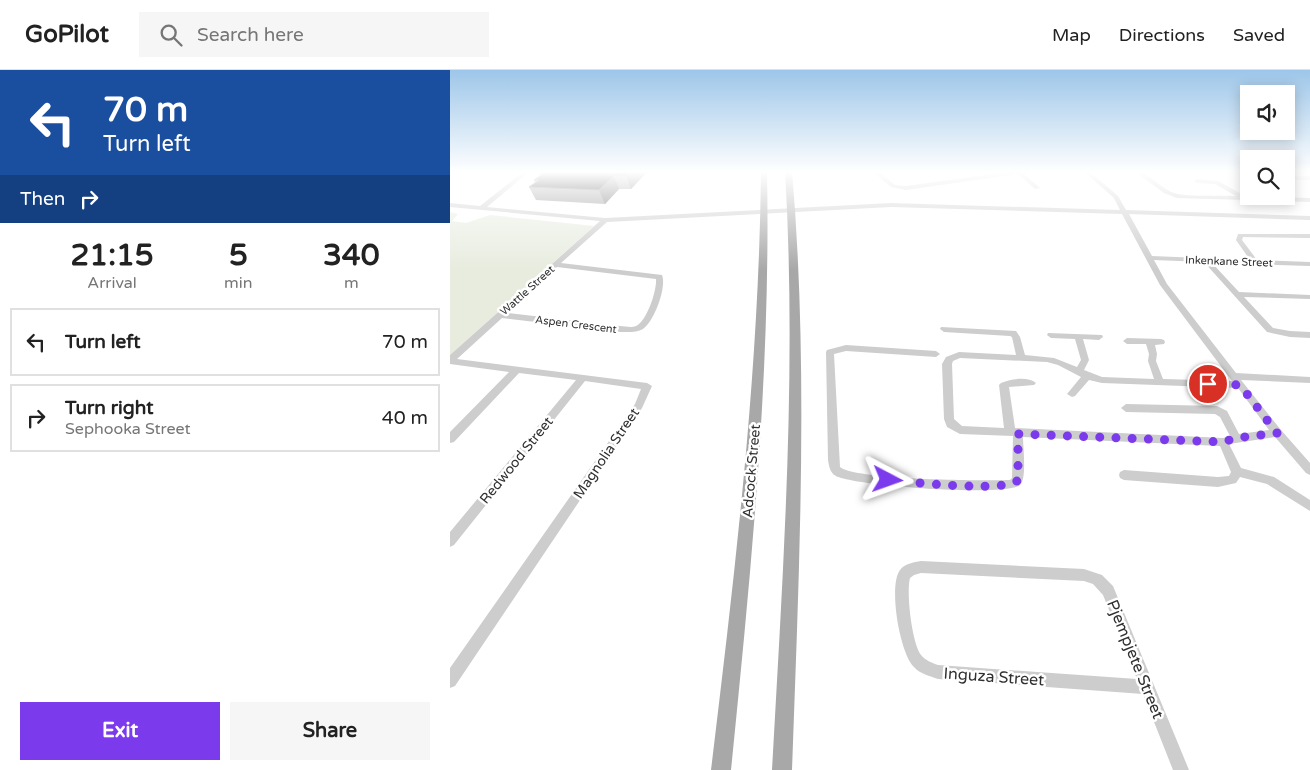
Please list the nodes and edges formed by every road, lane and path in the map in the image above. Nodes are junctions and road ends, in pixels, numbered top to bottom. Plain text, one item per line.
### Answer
1 (487, 204) edge
2 (765, 204) edge
3 (791, 204) edge
4 (1118, 204) edge
5 (450, 205) edge
6 (481, 208) junction
7 (792, 210) junction
8 (765, 212) junction
9 (1123, 212) junction
10 (1310, 218) edge
11 (605, 220) junction
12 (1310, 236) edge
13 (1148, 258) junction
14 (1206, 260) junction
15 (1255, 262) junction
16 (1310, 264) edge
17 (556, 265) junction
18 (1236, 294) junction
19 (1310, 297) edge
20 (501, 315) junction
21 (944, 329) dead end
22 (1052, 335) dead end
23 (1310, 335) edge
24 (1078, 336) junction
25 (1099, 337) dead end
26 (1127, 341) dead end
27 (1161, 342) dead end
28 (1150, 343) junction
29 (936, 354) dead end
30 (1021, 357) junction
31 (450, 361) edge
32 (516, 370) junction
33 (1082, 374) junction
34 (1233, 376) junction
35 (583, 378) junction
36 (1310, 380) edge
37 (1160, 382) junction
38 (1031, 383) dead end
39 (1240, 385) junction
40 (1072, 394) dead end
41 (1126, 408) dead end
42 (1277, 433) junction
43 (1014, 434) junction
44 (450, 438) edge
45 (1236, 438) junction
46 (1223, 442) junction
47 (1310, 470) edge
48 (1237, 472) junction
49 (1124, 475) dead end
50 (1310, 506) edge
51 (450, 541) edge
52 (1067, 574) joint
53 (450, 681) edge
54 (1147, 687) junction
55 (721, 770) edge
56 (782, 770) edge
57 (1181, 770) edge

1 - 6 street
2 - 8 main road, Adcock Street
3 - 7 main road
4 - 9 street
5 - 6 street
6 - 11 street
7 - 8 street
7 - 9 street
7 - 56 main road
8 - 11 street
8 - 55 main road, Adcock Street
9 - 10 street
9 - 13 street
11 - 17 street, Wattle Street
12 - 15 street
13 - 14 street, Inkenkane Street
13 - 34 street
14 - 15 street, Inkenkane Street
14 - 18 street
15 - 16 street, Inkenkane Street
17 - 20 street, Wattle Street
17 - 20 street, Aspen Crescent
18 - 19 street
18 - 23 street
20 - 31 street, Wattle Street
21 - 30 street
22 - 24 street
24 - 25 street
24 - 33 street
26 - 28 street
27 - 28 street
28 - 37 street
29 - 43 street
30 - 33 street
30 - 43 street
31 - 32 street, Magnolia Street
32 - 35 street, Magnolia Street
32 - 44 street
33 - 37 street
33 - 40 street
34 - 36 street
34 - 39 street
35 - 51 street, Redwood Street
35 - 53 street, Magnolia Street
37 - 39 street
38 - 43 street
39 - 42 street
41 - 45 street
42 - 45 street
42 - 47 street
43 - 46 street
45 - 46 street
46 - 48 street
48 - 49 street
48 - 50 street
52 - 54 street, Pjempjete Street
52 - 54 street, Inguza Street
54 - 57 street, Pjempjete Street

